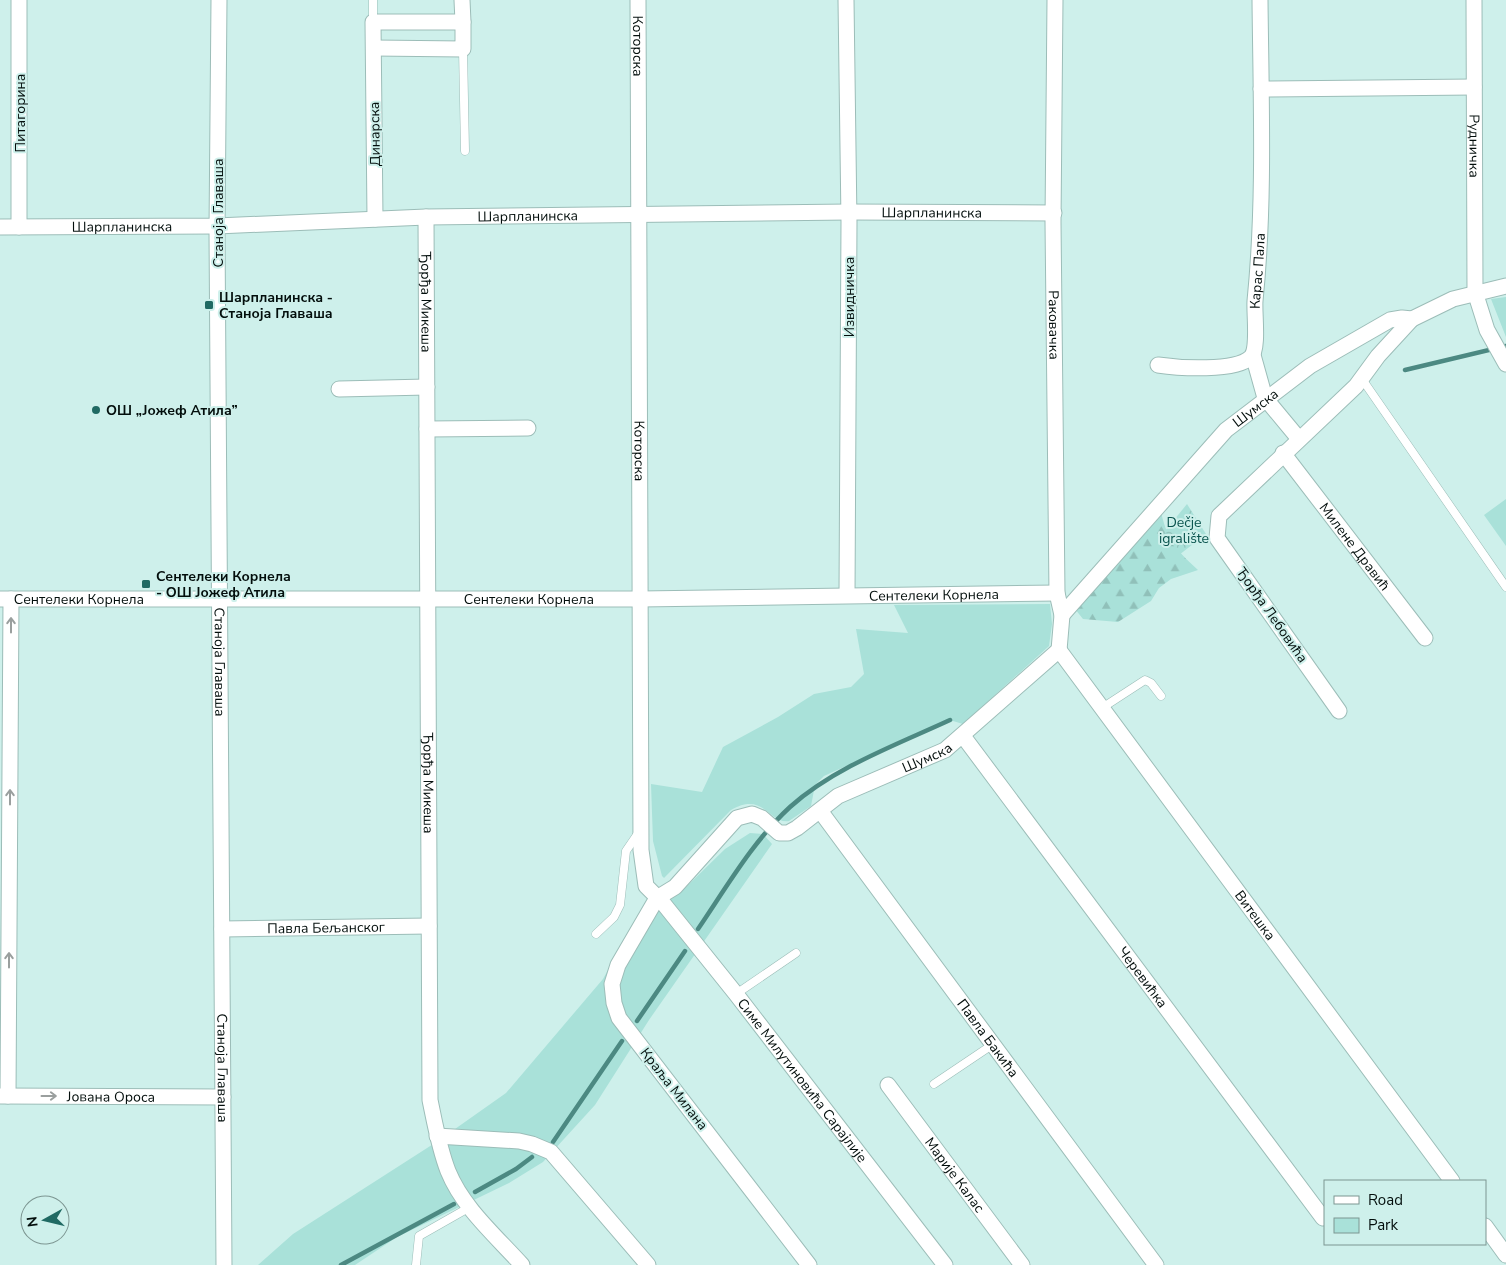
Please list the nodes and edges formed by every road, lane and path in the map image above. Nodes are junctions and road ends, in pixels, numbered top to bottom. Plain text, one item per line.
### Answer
1 (19, 0) edge
2 (218, 0) edge
3 (373, 0) edge
4 (462, 0) edge
5 (638, 0) edge
6 (846, 0) edge
7 (1055, 0) edge
8 (1260, 0) edge
9 (1474, 0) edge
10 (373, 22) junction
11 (463, 22) junction
12 (374, 48) junction
13 (463, 49) junction
14 (1474, 87) junction
15 (1261, 89) junction
16 (465, 152) dead end
17 (849, 212) junction
18 (1054, 212) junction
19 (638, 215) junction
20 (426, 218) junction
21 (376, 219) junction
22 (217, 226) junction
23 (0, 227) edge
24 (19, 227) junction
25 (1506, 286) edge
26 (1475, 292) junction
27 (1412, 319) junction
28 (1252, 355) junction
29 (1503, 359) edge
30 (1158, 364) dead end
31 (1362, 379) junction
32 (427, 387) junction
33 (338, 389) dead end
34 (1265, 398) junction
35 (528, 428) dead end
36 (427, 429) junction
37 (1299, 439) junction
38 (1283, 453) junction
39 (1506, 587) edge
40 (1057, 593) junction
41 (847, 595) junction
42 (5, 599) edge
43 (428, 599) junction
44 (640, 599) junction
45 (220, 600) junction
46 (1062, 615) junction
47 (1426, 638) dead end
48 (1059, 650) junction
49 (1161, 696) dead end
50 (1102, 708) junction
51 (1339, 711) dead end
52 (963, 736) junction
53 (821, 812) junction
54 (641, 830) junction
55 (657, 898) junction
56 (429, 926) junction
57 (222, 929) junction
58 (596, 934) dead end
59 (796, 953) dead end
60 (736, 994) junction
61 (992, 1045) junction
62 (934, 1084) dead end
63 (888, 1085) dead end
64 (4, 1096) edge
65 (224, 1097) junction
66 (437, 1136) junction
67 (1451, 1180) edge
68 (470, 1207) junction
69 (1324, 1218) dead end
70 (1486, 1227) edge
71 (1506, 1255) edge
72 (224, 1265) edge
73 (416, 1265) edge
74 (522, 1265) edge
75 (648, 1265) edge
76 (809, 1265) edge
77 (946, 1265) edge
78 (1022, 1265) edge
79 (1156, 1265) edge

1 - 24 street, Питагорина
2 - 22 street, Станоја Главаша
3 - 10 lane, Динарска
4 - 11 street
5 - 19 street, Которска
6 - 17 street, Извидничка
7 - 18 street, Раковачка
8 - 15 street, Карас Пала
9 - 14 street, Рудничка
10 - 11 street
10 - 12 street, Динарска
11 - 13 street
12 - 13 street
12 - 21 street, Динарска
13 - 16 lane
14 - 15 street
14 - 26 street, Рудничка
15 - 28 street, Карас Пала
17 - 18 street, Шарпланинска
17 - 19 street, Шарпланинска
17 - 41 street, Извидничка
18 - 40 street, Раковачка
19 - 20 street, Шарпланинска
19 - 44 street, Которска
20 - 21 street, Шарпланинска
20 - 32 street, Ђорђа Микеша
21 - 22 street, Шарпланинска
22 - 24 street, Шарпланинска
22 - 45 street, Станоја Главаша
23 - 24 street, Шарпланинска
25 - 26 street, Шумска
26 - 27 street, Шумска
26 - 29 street, Рудничка
27 - 31 street
27 - 34 street, Шумска
28 - 30 street
28 - 34 street
31 - 37 street
31 - 39 lane
32 - 33 street
32 - 36 street, Ђорђа Микеша
34 - 37 street
34 - 46 street, Шумска
35 - 36 street
36 - 43 street, Ђорђа Микеша
37 - 38 street
38 - 47 street, Милене Дравић
38 - 51 street, Ђорђа Лебовића
40 - 41 street, Сентелеки Корнела
40 - 46 street, Раковачка
41 - 44 street, Сентелеки Корнела
42 - 45 street, Сентелеки Корнела
64 -> 42 street
43 - 44 street, Сентелеки Корнела
43 - 45 street, Сентелеки Корнела
43 - 56 street, Ђорђа Микеша
44 - 54 street, Которска
45 - 57 street, Станоја Главаша
46 - 48 street, Раковачка
48 - 50 street, Витешка
48 - 52 street, Шумска
49 - 50 lane
50 - 67 street, Витешка
52 - 53 street, Шумска
52 - 69 street, Черевићка
53 - 55 street, Шумска
53 - 61 street, Павла Бакића
54 - 55 street, Которска
54 - 58 lane
55 - 60 street, Симе Милутиновића Сарајлије
55 - 76 street, Краља Милана
56 - 57 street, Павла Бељанског
56 - 66 street, Ђорђа Микеша
57 - 65 street, Станоја Главаша
59 - 60 lane
60 - 77 street, Симе Милутиновића Сарајлије
61 - 62 lane
61 - 79 street, Павла Бакића
63 - 78 street, Марије Калас
64 -> 65 street, Јована Ороса
65 - 72 street, Станоја Главаша
66 - 68 street, Ђорђа Микеша
66 - 75 street
68 - 73 lane
68 - 74 street, Ђорђа Микеша
70 - 71 street

